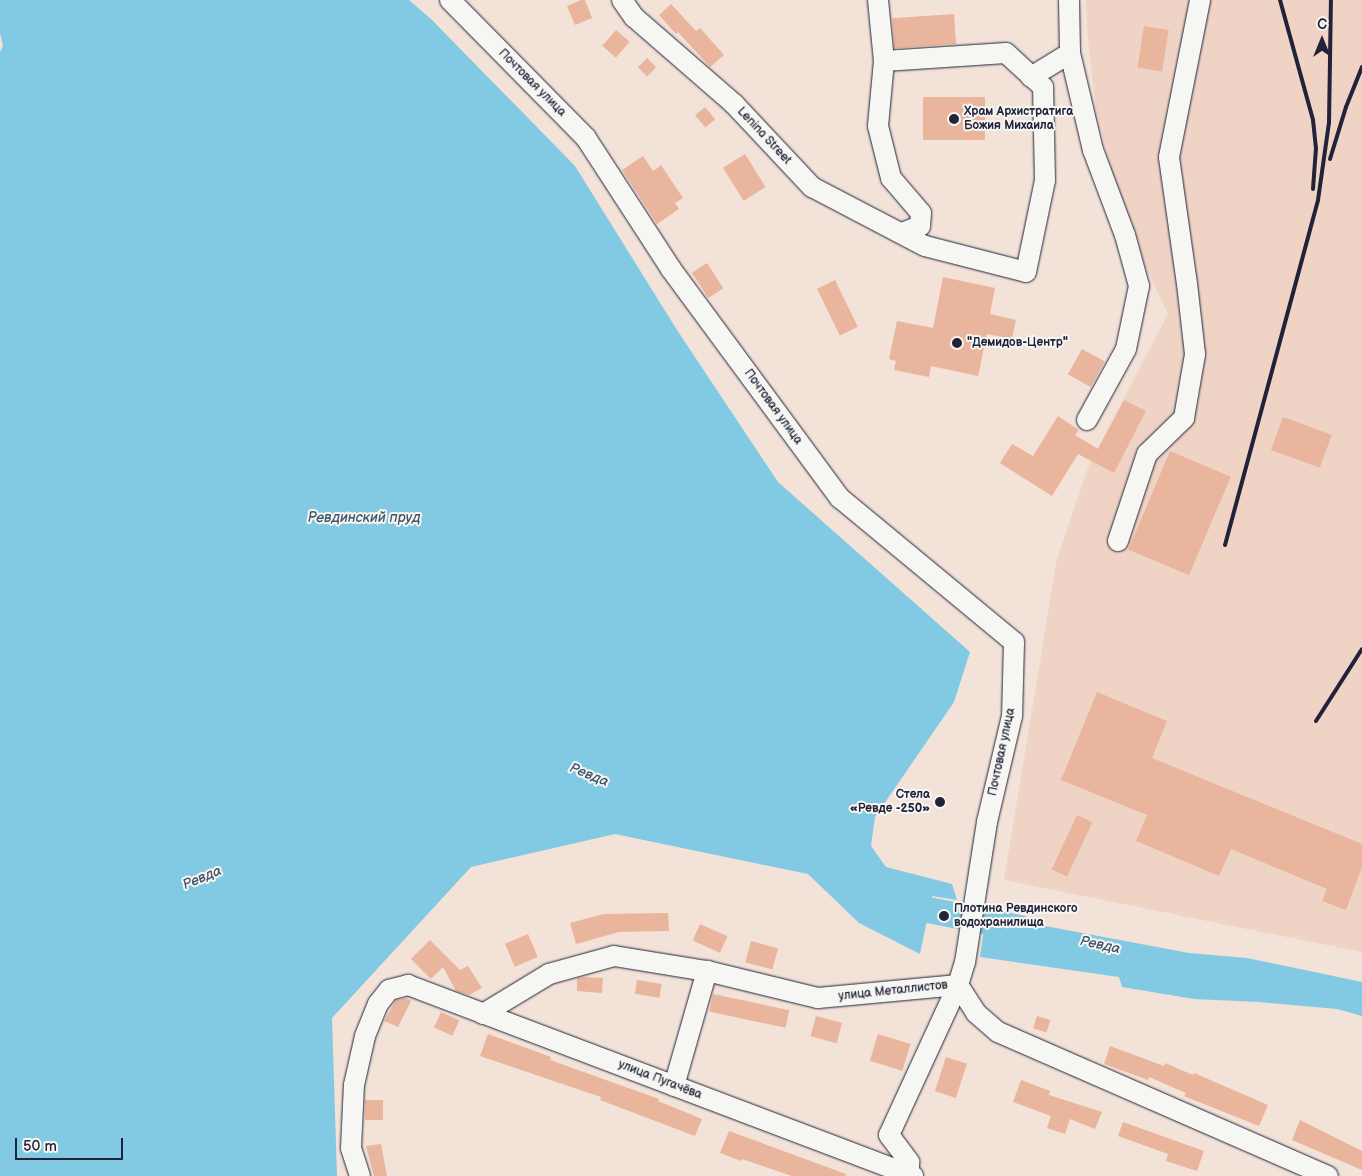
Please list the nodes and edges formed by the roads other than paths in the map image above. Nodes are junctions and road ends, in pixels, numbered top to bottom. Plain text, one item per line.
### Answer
1 (450, 0) edge
2 (622, 0) edge
3 (878, 0) edge
4 (1068, 0) edge
5 (1200, 0) edge
6 (1070, 54) junction
7 (884, 61) junction
8 (1032, 76) junction
9 (902, 233) junction
10 (1087, 420) dead end
11 (1118, 541) dead end
12 (707, 971) junction
13 (958, 984) junction
14 (483, 1014) junction
15 (674, 1086) junction
16 (360, 1176) edge
17 (910, 1176) edge
18 (1328, 1176) edge

1 - 13 street, Почтовая улица
2 - 9 street, Lenina Street
3 - 7 street
4 - 6 street
5 - 11 street
6 - 8 street
6 - 10 street
7 - 8 street
7 - 9 street
8 - 9 street, Lenina Street
12 - 13 street, улица Металлистов
12 - 14 street, улица Металлистов
12 - 15 street
13 - 17 street
13 - 18 street, улица Металлистов
14 - 15 street, улица Пугачёва
14 - 16 street, улица Пугачёва
15 - 17 street, улица Пугачёва

